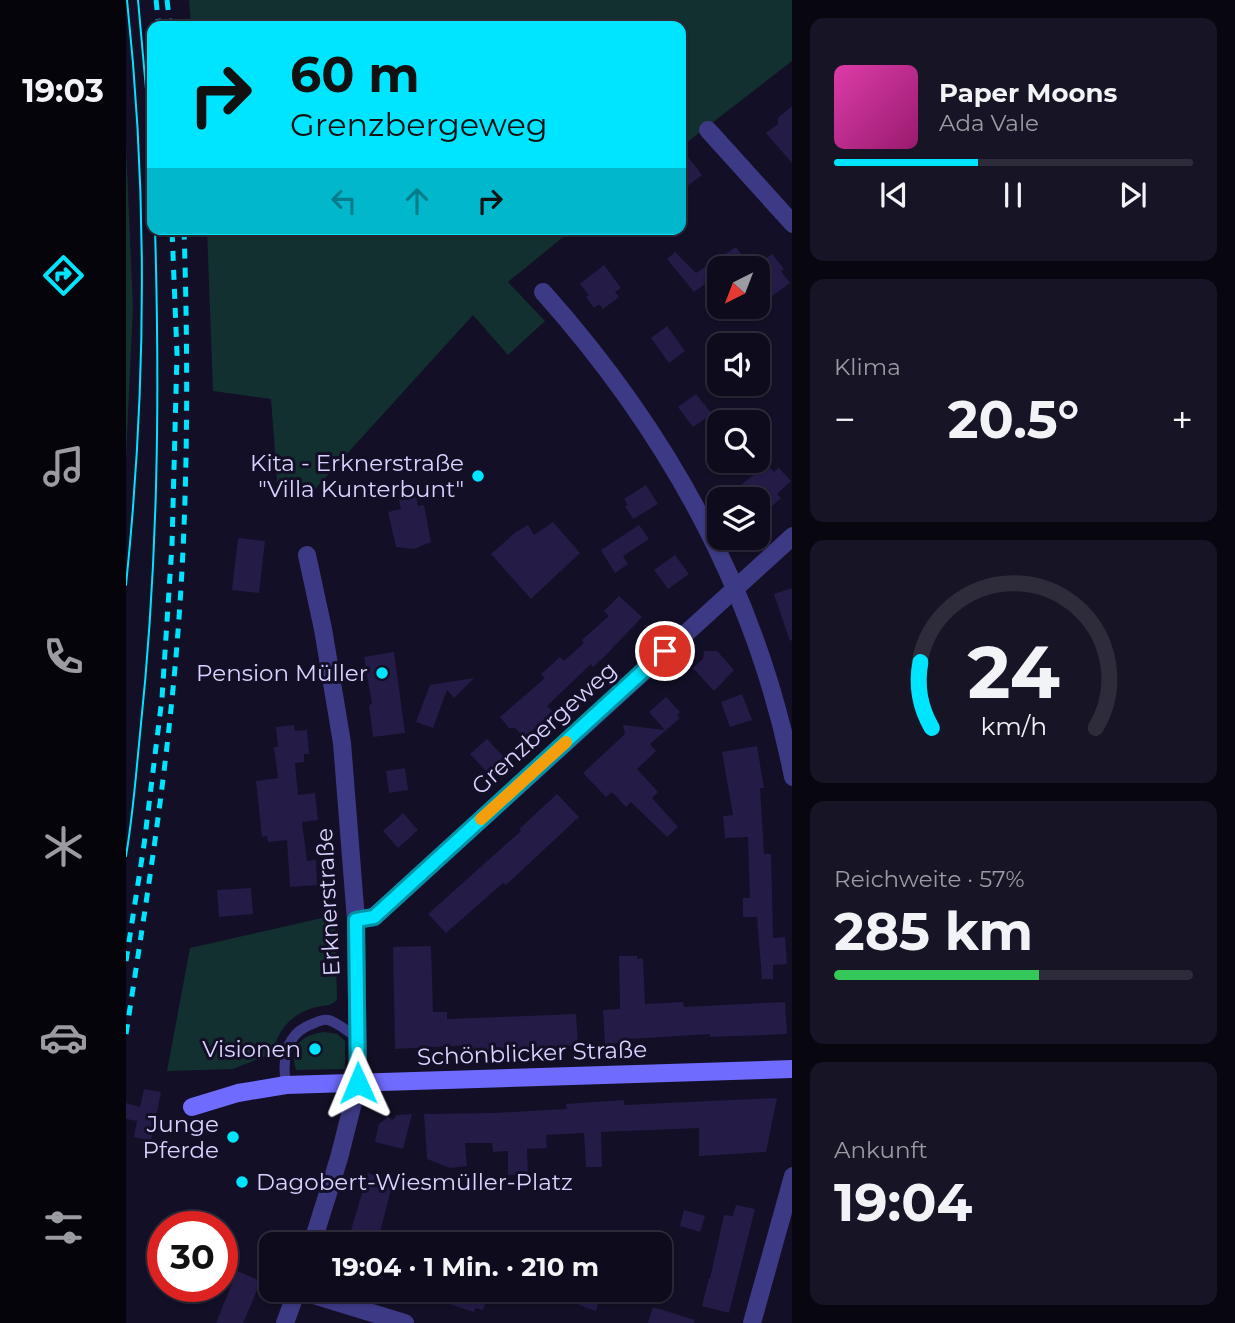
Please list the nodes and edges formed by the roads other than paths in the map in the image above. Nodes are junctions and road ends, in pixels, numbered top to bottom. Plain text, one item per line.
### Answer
1 (708, 130) dead end
2 (792, 224) edge
3 (544, 292) dead end
4 (792, 536) edge
5 (307, 555) dead end
6 (735, 588) junction
7 (792, 777) edge
8 (356, 920) junction
9 (357, 1038) junction
10 (792, 1069) edge
11 (358, 1083) junction
12 (286, 1085) junction
13 (192, 1107) dead end
14 (792, 1175) edge
15 (316, 1232) edge
16 (293, 1302) edge
17 (336, 1302) edge
18 (285, 1323) edge
19 (405, 1323) edge
20 (752, 1323) edge

1 - 2 street
3 - 6 street
4 - 6 street, Grenzbergeweg
5 - 8 street, Erknerstraße
6 - 7 street
6 - 8 street, Grenzbergeweg
8 - 9 street, Erknerstraße
9 - 11 street, Erknerstraße
9 - 12 lane
10 - 11 street, Schönblicker Straße
11 - 12 street, Schönblicker Straße
11 - 15 street, Erknerstraße
12 - 13 street, Schönblicker Straße
14 - 20 street
16 - 18 street
17 - 19 street

